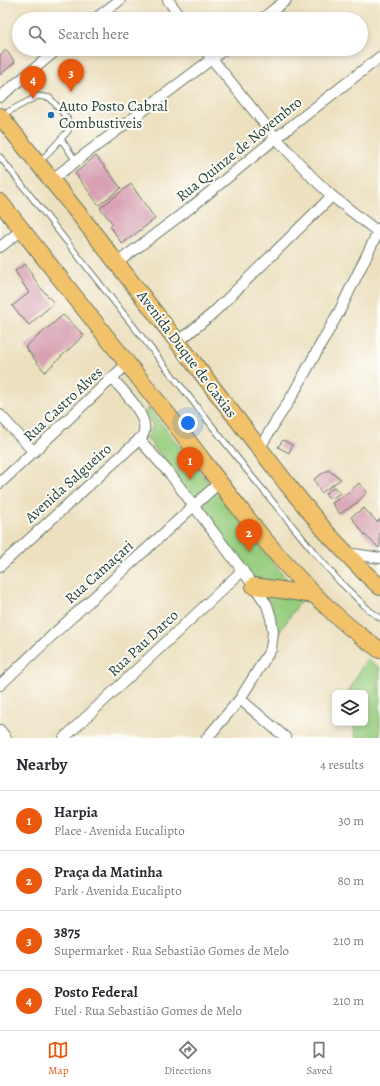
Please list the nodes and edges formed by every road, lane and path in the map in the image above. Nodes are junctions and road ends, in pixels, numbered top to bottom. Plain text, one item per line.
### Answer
1 (120, 0) edge
2 (168, 0) edge
3 (286, 0) edge
4 (104, 12) edge
5 (177, 12) edge
6 (271, 12) edge
7 (50, 56) edge
8 (209, 56) edge
9 (217, 56) edge
10 (380, 57) edge
11 (212, 60) junction
12 (0, 97) edge
13 (0, 116) edge
14 (276, 138) junction
15 (61, 139) junction
16 (0, 157) edge
17 (76, 161) junction
18 (38, 164) junction
19 (51, 180) junction
20 (332, 196) junction
21 (0, 202) edge
22 (22, 230) junction
23 (379, 230) edge
24 (0, 247) edge
25 (117, 263) junction
26 (178, 342) junction
27 (128, 363) junction
28 (112, 378) junction
29 (0, 415) edge
30 (139, 439) junction
31 (259, 449) junction
32 (34, 452) junction
33 (220, 482) junction
34 (0, 483) edge
35 (194, 506) junction
36 (345, 552) junction
37 (380, 558) edge
38 (0, 566) edge
39 (243, 570) junction
40 (254, 586) junction
41 (380, 587) edge
42 (315, 595) junction
43 (380, 618) edge
44 (380, 650) edge
45 (0, 685) edge
46 (240, 699) junction
47 (0, 730) edge
48 (6, 738) edge
49 (64, 738) edge
50 (207, 738) edge
51 (286, 738) edge

1 - 4 street
2 - 5 street
3 - 6 street
7 - 12 street
8 - 11 street
9 - 11 street
10 - 14 street, Rua Quinze de Novembro
11 - 14 street
11 - 17 street
13 - 15 lane
13 - 18 highway, Avenida Duque de Caxias
14 - 20 street
14 - 25 street, Rua Quinze de Novembro
15 - 17 lane
15 - 18 lane
16 - 43 lane
17 - 19 street
18 - 19 highway, Avenida Duque de Caxias
19 - 25 highway, Avenida Duque de Caxias
20 - 23 street
20 - 26 street
21 - 22 highway
22 - 24 street
22 - 27 highway
23 - 31 street
25 - 26 highway, Avenida Duque de Caxias
26 - 31 highway, Avenida Duque de Caxias
27 - 28 street, Rua Castro Alves
27 - 33 highway
28 - 30 street
28 - 32 street, Rua Castro Alves
29 - 32 street
30 - 35 street
30 - 38 street, Avenida Salgueiro
31 - 36 highway, Avenida Duque de Caxias
32 - 34 street, Rua Castro Alves
33 - 35 street, Rua Camaçari
33 - 42 highway
35 - 39 street
35 - 45 street, Rua Camaçari
36 - 37 street
36 - 41 highway, Avenida Duque de Caxias
39 - 40 street
39 - 49 street, Rua Pau Darco
40 - 42 highway
40 - 46 street
42 - 44 highway
46 - 50 street
46 - 51 street
47 - 48 street

